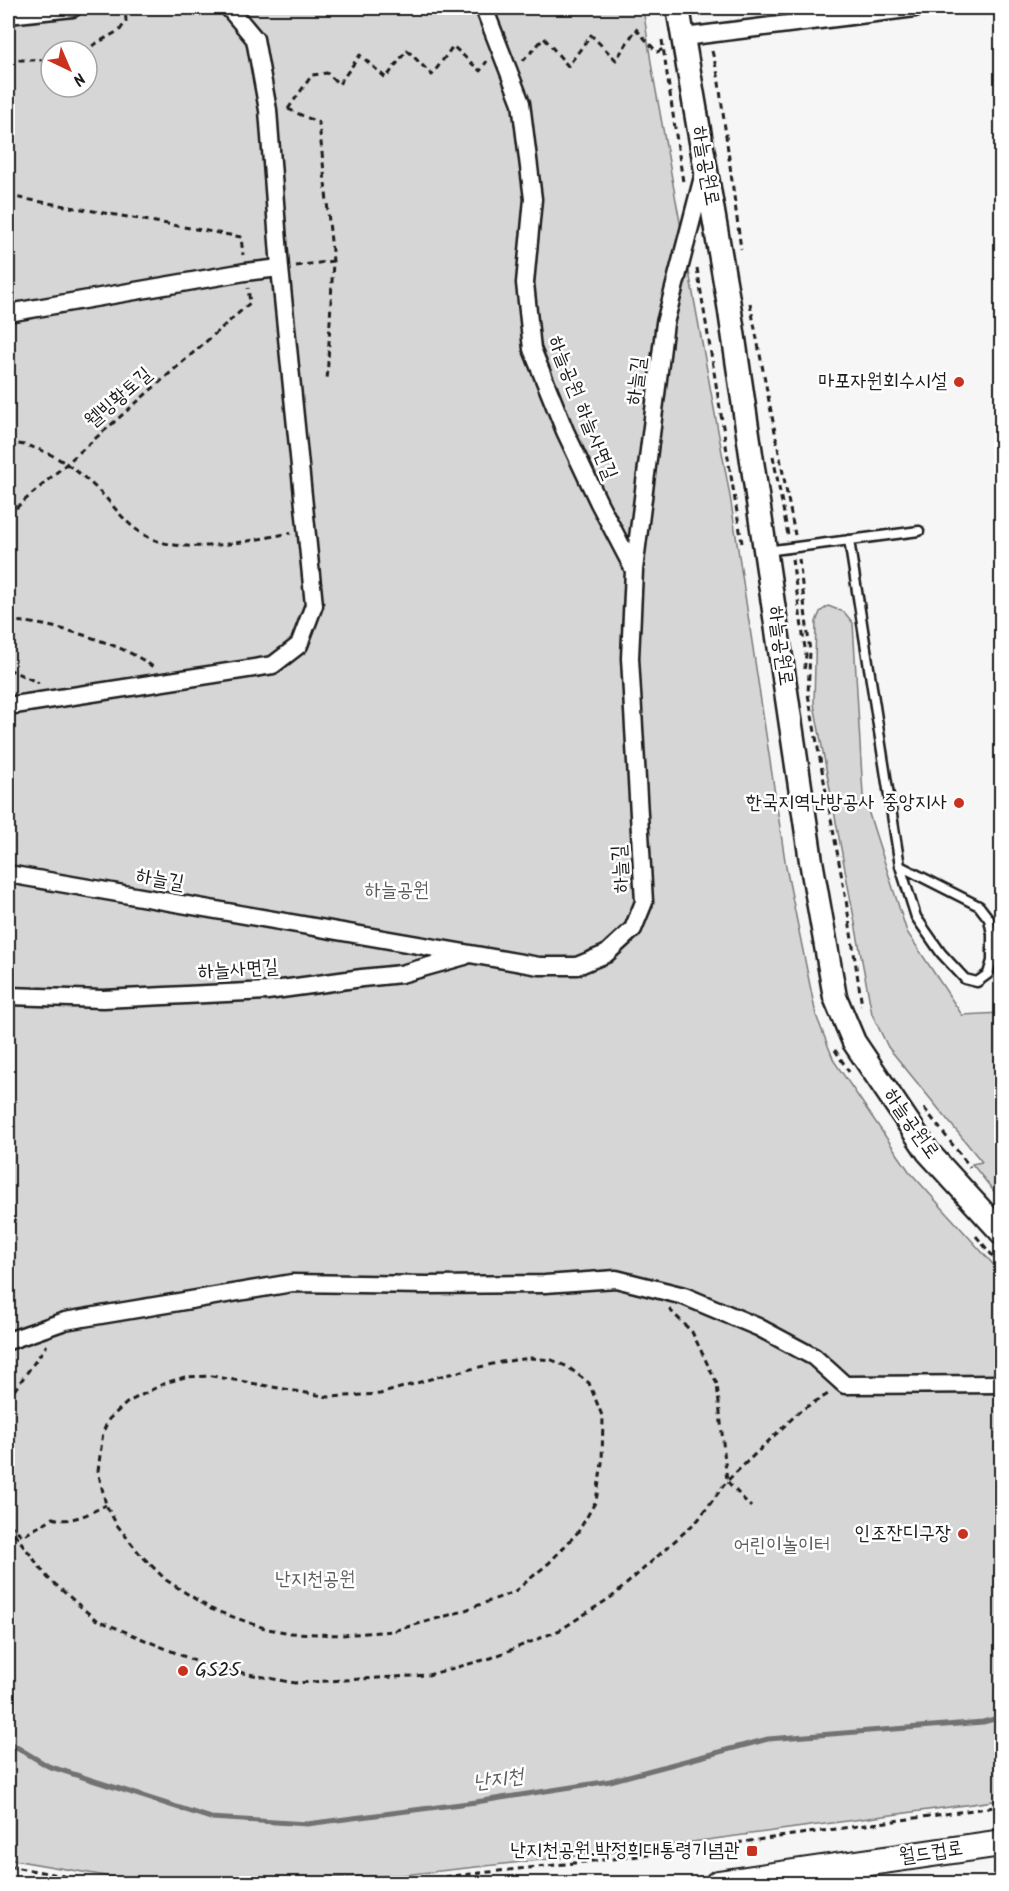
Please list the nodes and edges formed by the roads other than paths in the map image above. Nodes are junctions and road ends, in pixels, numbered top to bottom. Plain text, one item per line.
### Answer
1 (73, 8) edge
2 (229, 8) edge
3 (484, 8) edge
4 (678, 8) edge
5 (915, 8) edge
6 (8, 15) edge
7 (698, 35) junction
8 (705, 166) junction
9 (280, 268) junction
10 (8, 313) edge
11 (919, 531) dead end
12 (849, 540) junction
13 (766, 552) junction
14 (634, 570) junction
15 (8, 706) edge
16 (900, 866) junction
17 (8, 874) edge
18 (468, 954) junction
19 (8, 996) edge
20 (1002, 1233) edge
21 (8, 1341) edge
22 (1002, 1384) edge
23 (1002, 1843) edge
24 (718, 1884) edge

1 - 6 street
2 - 9 street
3 - 14 street, 하늘공원 하늘사면길
4 - 7 street, 하늘공원로
5 - 7 street
7 - 8 street, 하늘공원로
8 - 13 street, 하늘공원로
8 - 14 street, 하늘길
9 - 10 street
9 - 15 street
11 - 12 lane
12 - 13 lane
12 - 16 lane
13 - 20 street, 하늘공원로
14 - 18 street, 하늘길
16 - 16 lane
17 - 18 street, 하늘길
18 - 19 street, 하늘사면길
21 - 22 street
23 - 24 main road, 월드컵로

